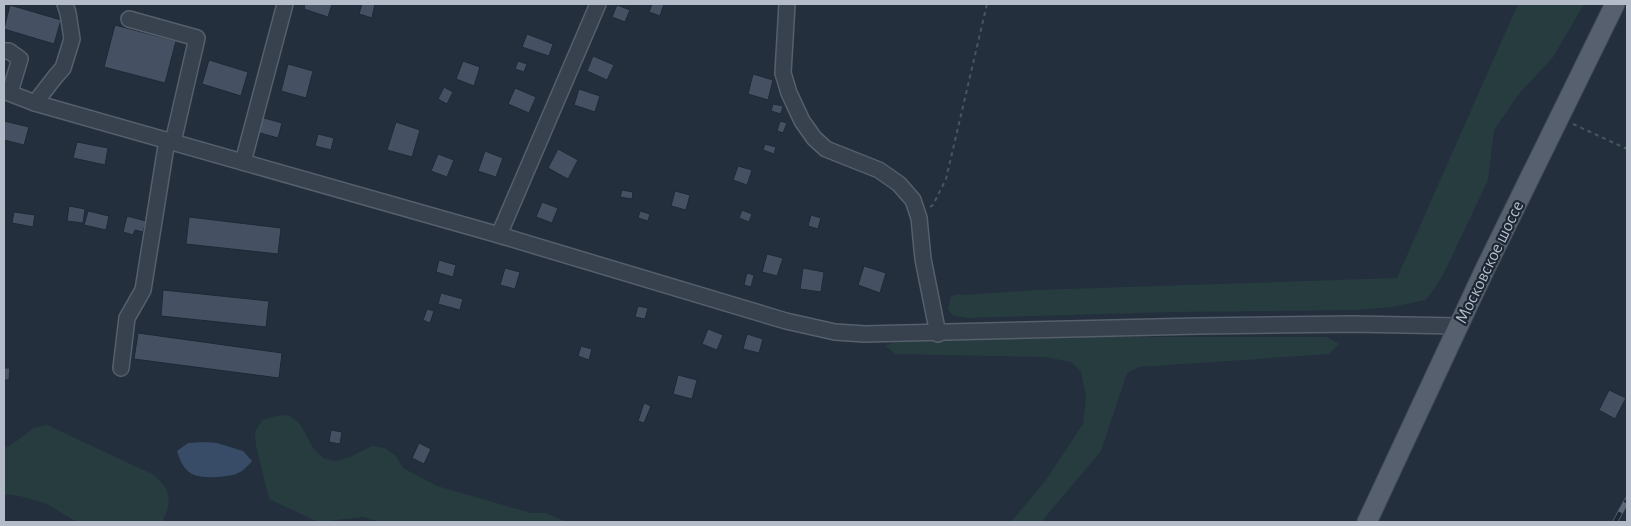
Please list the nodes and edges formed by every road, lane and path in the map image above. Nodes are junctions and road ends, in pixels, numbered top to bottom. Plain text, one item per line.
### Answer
1 (65, 4) edge
2 (285, 4) edge
3 (598, 4) edge
4 (787, 4) edge
5 (987, 4) edge
6 (1615, 4) edge
7 (129, 19) dead end
8 (4, 51) edge
9 (7, 92) edge
10 (36, 103) junction
11 (1560, 117) junction
12 (170, 141) junction
13 (1627, 149) edge
14 (243, 162) junction
15 (919, 218) junction
16 (498, 236) junction
17 (1458, 326) junction
18 (938, 334) junction
19 (121, 368) dead end
20 (1367, 522) edge

1 - 10 street
2 - 14 street
3 - 16 street
4 - 15 street
5 - 15 path
6 - 11 main road, Московское шоссе
7 - 12 street
8 - 9 street
9 - 10 street
10 - 12 street
11 - 13 path
11 - 17 main road, Московское шоссе
12 - 14 street
12 - 19 street
14 - 16 street
15 - 18 street
16 - 18 street
17 - 18 street
17 - 20 main road, Московское шоссе

